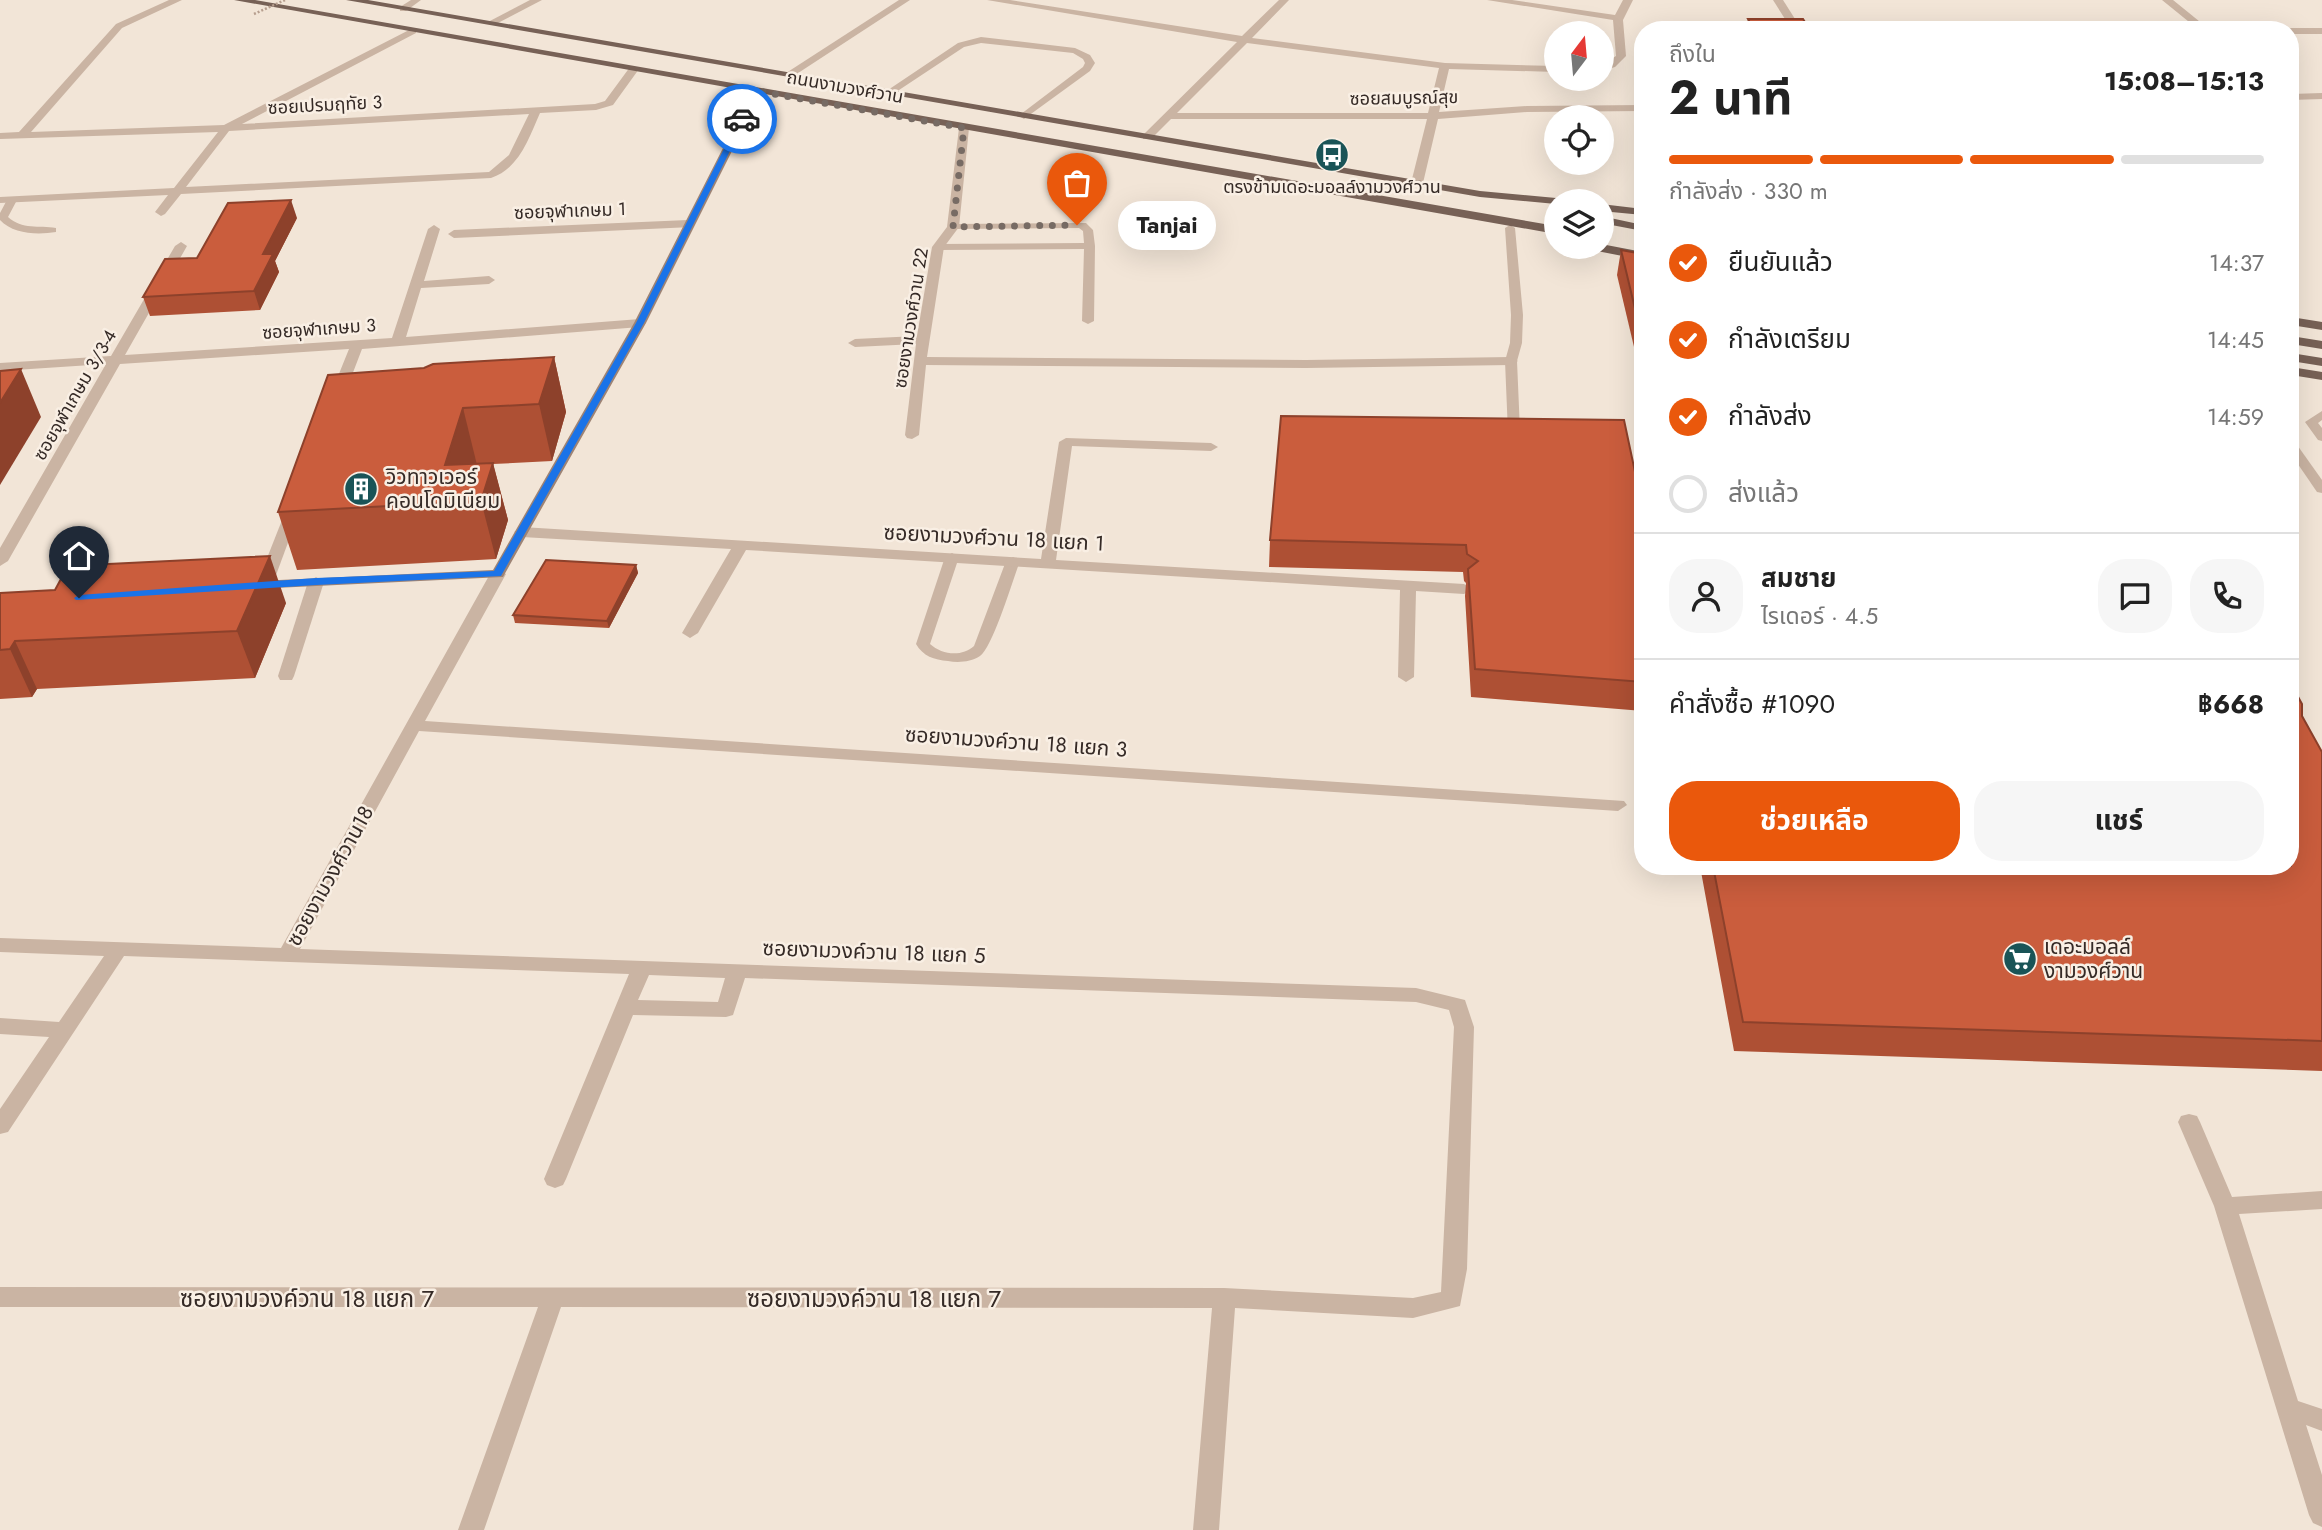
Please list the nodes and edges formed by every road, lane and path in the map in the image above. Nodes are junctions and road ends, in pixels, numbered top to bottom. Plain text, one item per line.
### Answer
1 (177, 0) edge
2 (239, 0) edge
3 (285, 0) edge
4 (351, 0) edge
5 (417, 0) edge
6 (537, 0) edge
7 (905, 0) edge
8 (992, 0) edge
9 (1284, 0) edge
10 (1492, 0) edge
11 (1628, 0) edge
12 (1778, 0) edge
13 (2167, 0) edge
14 (404, 9) junction
15 (254, 14) dead end
16 (1618, 18) junction
17 (1791, 21) edge
18 (2194, 21) edge
19 (491, 23) junction
20 (413, 30) junction
21 (2322, 31) edge
22 (2299, 32) edge
23 (1246, 40) junction
24 (1614, 64) edge
25 (1445, 66) junction
26 (635, 69) junction
27 (1544, 69) edge
28 (788, 75) junction
29 (757, 91) junction
30 (891, 92) junction
31 (2322, 96) edge
32 (2299, 97) edge
33 (1634, 108) edge
34 (536, 110) junction
35 (1024, 116) junction
36 (1166, 116) junction
37 (1434, 116) junction
38 (226, 128) junction
39 (964, 128) junction
40 (22, 135) junction
41 (0, 136) edge
42 (1147, 136) junction
43 (1417, 183) junction
44 (174, 192) junction
45 (1480, 194) junction
46 (6, 200) edge
47 (1544, 200) edge
48 (1544, 207) edge
49 (1614, 209) edge
50 (1634, 211) edge
51 (161, 212) dead end
52 (1445, 212) junction
53 (1614, 222) edge
54 (688, 224) junction
55 (1634, 226) edge
56 (953, 227) junction
57 (1510, 228) junction
58 (1544, 228) edge
59 (434, 229) dead end
60 (52, 230) dead end
61 (454, 234) dead end
62 (1544, 235) edge
63 (1614, 244) edge
64 (181, 246) dead end
65 (1090, 246) junction
66 (938, 247) junction
67 (1614, 252) edge
68 (1634, 255) edge
69 (1634, 257) edge
70 (489, 280) dead end
71 (416, 285) junction
72 (1088, 321) dead end
73 (2299, 322) edge
74 (640, 323) junction
75 (2322, 326) edge
76 (924, 340) junction
77 (398, 341) junction
78 (2299, 341) edge
79 (855, 343) dead end
80 (357, 345) junction
81 (2322, 345) edge
82 (2299, 358) edge
83 (119, 359) junction
84 (920, 361) junction
85 (1511, 361) junction
86 (2322, 362) edge
87 (0, 367) edge
88 (2299, 372) edge
89 (2322, 376) edge
90 (331, 413) edge
91 (2322, 415) edge
92 (1527, 434) edge
93 (912, 435) dead end
94 (2322, 437) edge
95 (1210, 447) dead end
96 (2299, 456) edge
97 (2322, 489) edge
98 (298, 499) edge
99 (522, 532) junction
100 (742, 544) junction
101 (952, 557) junction
102 (0, 561) edge
103 (1013, 561) junction
104 (1048, 563) junction
105 (498, 574) junction
106 (316, 582) junction
107 (264, 586) junction
108 (1408, 586) junction
109 (237, 587) edge
110 (1464, 589) dead end
111 (690, 633) dead end
112 (286, 676) dead end
113 (1406, 677) dead end
114 (412, 725) junction
115 (1618, 805) dead end
116 (0, 945) edge
117 (118, 948) junction
118 (287, 954) junction
119 (642, 967) junction
120 (737, 970) junction
121 (1458, 1005) joint
122 (625, 1007) junction
123 (0, 1026) edge
124 (64, 1030) junction
125 (2189, 1122) dead end
126 (0, 1126) edge
127 (555, 1179) dead end
128 (2322, 1200) edge
129 (2225, 1206) junction
130 (0, 1297) edge
131 (553, 1298) junction
132 (1224, 1298) junction
133 (2286, 1407) junction
134 (2322, 1420) edge
135 (2322, 1515) edge
136 (471, 1530) edge
137 (1206, 1530) edge

1 - 40 street
2 - 20 main road, ถนนงามวงศ์วาน
3 - 15 path, bridge
4 - 14 main road, ถนนงามวงศ์วาน
5 - 14 lane
6 - 19 street
7 - 28 street
8 - 23 street
9 - 23 street
10 - 16 street
11 - 16 street
12 - 17 street
13 - 18 street
14 - 19 main road, ถนนงามวงศ์วาน
16 - 24 street
19 - 28 main road, ถนนงามวงศ์วาน
20 - 26 main road, ถนนงามวงศ์วาน
20 - 38 street
21 - 22 street
23 - 25 street
23 - 36 street
25 - 27 street
25 - 37 street
26 - 29 main road, ถนนงามวงศ์วาน
26 - 34 street, ซอยเปรมฤทัย 3
28 - 30 main road, ถนนงามวงศ์วาน
29 - 39 main road, ถนนงามวงศ์วาน
29 - 54 street
30 - 35 main road, ถนนงามวงศ์วาน
30 - 35 lane
31 - 32 street
33 - 37 street, ซอยสมบูรณ์สุข
34 - 38 street, ซอยเปรมฤทัย 3
34 - 44 street
35 - 42 main road, ถนนงามวงศ์วาน
36 - 37 street, ซอยสมบูรณ์สุข
36 - 42 street
37 - 43 street
38 - 40 street, ซอยเปรมฤทัย 3
38 - 44 street
39 - 52 main road, ถนนงามวงศ์วาน
39 - 56 street, ซอยงามวงศ์วาน 22
40 - 41 street, ซอยเปรมฤทัย 3
42 - 43 main road, ถนนงามวงศ์วาน
43 - 45 main road, ถนนงามวงศ์วาน
44 - 46 street
44 - 51 street
45 - 47 main road, ถนนงามวงศ์วาน
45 - 48 main road, ถนนงามวงศ์วาน
46 - 60 lane
49 - 50 main road
52 - 57 main road, ถนนงามวงศ์วาน
52 - 58 main road, ถนนงามวงศ์วาน
53 - 55 main road
54 - 61 street, ซอยจุฬาเกษม 1
54 - 74 street
56 - 65 lane
56 - 66 street, ซอยงามวงศ์วาน 22
57 - 62 main road, ถนนงามวงศ์วาน
57 - 85 lane
59 - 71 street
63 - 68 main road
64 - 83 street, ซอยจุฬาเกษม 3/3-4
65 - 66 lane
65 - 72 lane
66 - 76 street, ซอยงามวงศ์วาน 22
67 - 69 main road
70 - 71 street
71 - 77 street
73 - 75 main road
74 - 77 street, ซอยจุฬาเกษม 3
74 - 99 street
76 - 79 street
76 - 84 street, ซอยงามวงศ์วาน 22
77 - 80 street, ซอยจุฬาเกษม 3
78 - 81 main road
80 - 83 street, ซอยจุฬาเกษม 3
80 - 90 street
82 - 86 main road
83 - 87 street, ซอยจุฬาเกษม 3
83 - 102 street, ซอยจุฬาเกษม 3/3-4
84 - 85 street
84 - 93 street, ซอยงามวงศ์วาน 22
85 - 92 lane
88 - 89 main road
91 - 94 lane
95 - 104 street
96 - 97 lane
98 - 107 street
99 - 100 street, ซอยงามวงศ์วาน 18 แยก 1
99 - 105 street
100 - 101 street, ซอยงามวงศ์วาน 18 แยก 1
100 - 111 street
101 - 103 street, ซอยงามวงศ์วาน 18 แยก 1
101 - 103 lane
103 - 104 street, ซอยงามวงศ์วาน 18 แยก 1
104 - 108 street, ซอยงามวงศ์วาน 18 แยก 1
105 - 106 street
105 - 114 street, ซอยงามวงศ์วาน18
106 - 107 street
106 - 112 street
107 - 109 street
108 - 110 street, ซอยงามวงศ์วาน 18 แยก 1
108 - 113 street
114 - 115 street, ซอยงามวงค์วาน 18 แยก 3
114 - 118 street, ซอยงามวงศ์วาน18
116 - 117 street
117 - 118 street, ซอยงามวงศ์วาน18
117 - 124 street
118 - 119 street, ซอยงามวงค์วาน 18 แยก 5
119 - 120 street, ซอยงามวงค์วาน 18 แยก 5
119 - 122 street
120 - 121 street, ซอยงามวงค์วาน 18 แยก 5
120 - 122 street
121 - 132 street, ซอยงามวงค์วาน 18 แยก 7
122 - 127 street
123 - 124 street
124 - 126 street
125 - 129 street
128 - 129 street
129 - 133 street
130 - 131 street, ซอยงามวงค์วาน 18 แยก 7
131 - 132 street, ซอยงามวงค์วาน 18 แยก 7
131 - 136 street
132 - 137 street
133 - 134 street
133 - 135 street

